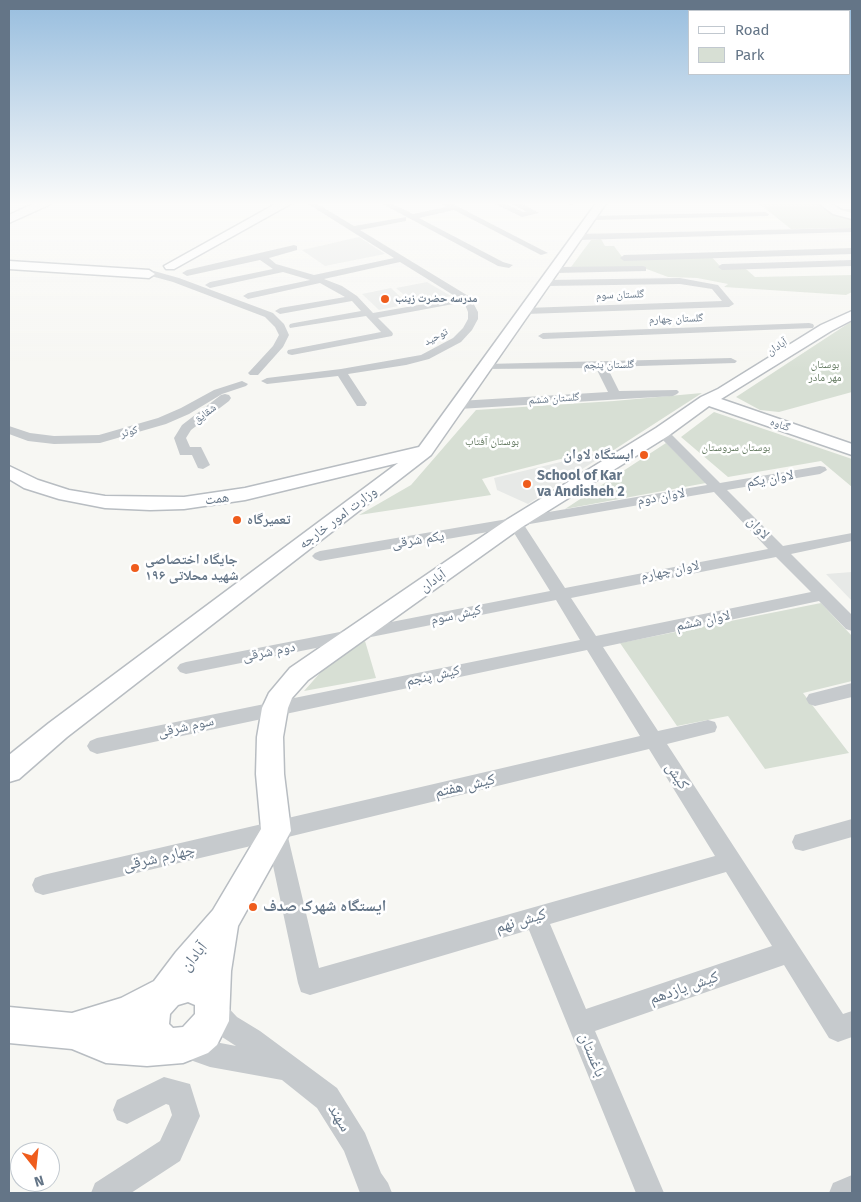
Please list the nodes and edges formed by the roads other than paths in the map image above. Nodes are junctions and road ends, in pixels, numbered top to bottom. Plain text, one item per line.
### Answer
1 (169, 258) edge
2 (194, 258) edge
3 (257, 258) edge
4 (263, 258) edge
5 (490, 258) edge
6 (563, 258) edge
7 (815, 258) edge
8 (401, 259) joint
9 (9, 260) edge
10 (821, 264) junction
11 (852, 264) edge
12 (9, 265) edge
13 (509, 265) dead end
14 (722, 267) dead end
15 (644, 268) dead end
16 (284, 269) junction
17 (151, 270) junction
18 (172, 272) junction
19 (187, 273) dead end
20 (550, 277) junction
21 (317, 279) junction
22 (210, 285) dead end
23 (248, 296) dead end
24 (354, 298) junction
25 (467, 299) junction
26 (852, 303) edge
27 (715, 304) junction
28 (526, 311) junction
29 (280, 312) dead end
30 (370, 314) junction
31 (852, 314) edge
32 (294, 326) dead end
33 (809, 326) junction
34 (738, 330) junction
35 (543, 336) dead end
36 (292, 352) dead end
37 (732, 361) dead end
38 (600, 365) junction
39 (486, 367) junction
40 (341, 372) junction
41 (254, 373) junction
42 (267, 381) junction
43 (242, 384) junction
44 (673, 392) dead end
45 (615, 395) junction
46 (708, 400) junction
47 (361, 403) dead end
48 (459, 405) junction
49 (9, 430) edge
50 (662, 432) junction
51 (852, 450) edge
52 (419, 457) junction
53 (203, 466) dead end
54 (820, 470) dead end
55 (9, 472) edge
56 (344, 479) junction
57 (313, 482) junction
58 (719, 487) junction
59 (378, 488) junction
60 (9, 489) edge
61 (515, 523) junction
62 (852, 537) edge
63 (779, 550) junction
64 (320, 556) dead end
65 (560, 593) junction
66 (814, 597) dead end
67 (852, 625) edge
68 (352, 636) junction
69 (592, 644) junction
70 (186, 668) dead end
71 (852, 690) edge
72 (816, 699) dead end
73 (275, 708) junction
74 (708, 727) dead end
75 (654, 741) junction
76 (97, 746) dead end
77 (9, 771) edge
78 (852, 828) edge
79 (276, 831) junction
80 (803, 842) dead end
81 (731, 861) junction
82 (43, 885) dead end
83 (535, 917) junction
84 (224, 921) junction
85 (789, 952) junction
86 (310, 983) joint
87 (166, 993) junction
88 (212, 1005) junction
89 (579, 1024) junction
90 (9, 1025) edge
91 (845, 1026) edge
92 (72, 1031) junction
93 (177, 1045) junction
94 (288, 1068) junction
95 (127, 1110) dead end
96 (372, 1190) edge
97 (852, 1190) edge
98 (105, 1193) edge
99 (650, 1193) edge
100 (843, 1193) edge

1 - 17 main road
2 - 18 main road
3 - 19 street
4 - 16 street
5 - 13 street
6 - 20 main road, وزارت امور خارجه
7 - 10 street
8 - 21 street
8 - 25 street
9 - 17 main road
10 - 11 street
10 - 14 street
12 - 17 main road
15 - 20 street
16 - 21 street
16 - 22 street
17 - 18 main road
18 - 41 street
20 - 27 street
20 - 28 main road, وزارت امور خارجه
21 - 23 street
21 - 24 street
24 - 29 street
24 - 30 street
25 - 30 street
25 - 40 street, توحید
26 - 33 main road, آبادان
27 - 28 street, گلستان سوم
27 - 34 street
28 - 39 main road, وزارت امور خارجه
30 - 32 street
30 - 36 street
31 - 46 main road, آبادان
33 - 34 street, گلستان چهارم
33 - 46 main road, آبادان
34 - 35 street, گلستان چهارم
37 - 38 street, گلستان پنجم
38 - 39 street, گلستان پنجم
38 - 45 street
39 - 48 main road, وزارت امور خارجه
40 - 42 street, توحید
40 - 47 street
41 - 42 street
41 - 43 street, شقایق
42 - 43 street
43 - 49 street, کوثر
43 - 53 street, شقایق
44 - 45 street
45 - 48 street, گلستان ششم
46 - 50 main road, آبادان
46 - 51 main road, گناوه
48 - 52 main road, وزارت امور خارجه
50 - 58 street, لاوان
50 - 61 main road, آبادان
52 - 56 main road, همت
52 - 57 main road, همت
52 - 59 main road, وزارت امور خارجه
54 - 58 street, لاوان یکم
55 - 57 main road, همت
56 - 57 main road, همت
56 - 59 main road
57 - 60 main road, همت
58 - 61 street, لاوان دوم
58 - 63 street, لاوان
59 - 77 main road, وزارت امور خارجه
61 - 64 street, یکم شرقی
61 - 65 street, کیش
61 - 68 main road, آبادان
62 - 63 street, لاوان چهارم
63 - 65 street, لاوان چهارم
63 - 67 street, لاوان
65 - 68 street, کیش سوم
65 - 69 street, کیش
66 - 69 street, لاوان ششم
68 - 70 street, دوم شرقی
68 - 73 main road, آبادان
69 - 73 street, کیش پنجم
69 - 75 street, کیش
71 - 72 street
73 - 76 street, سوم شرقی
73 - 79 main road, آبادان
74 - 75 street, کیش هفتم
75 - 79 street, کیش هفتم
75 - 81 street, کیش
78 - 80 street
79 - 82 street, چهارم شرقی
79 - 84 main road, آبادان
79 - 86 street, آبادان
81 - 83 street, کیش نهم
81 - 85 street, کیش
83 - 86 street, کیش نهم
83 - 89 street, باغستان
84 - 87 main road, آبادان
84 - 88 main road, آبادان
85 - 89 street, کیش یازدهم
85 - 91 street, کیش
87 - 88 main road
87 - 92 main road
87 - 93 main road
88 - 93 main road
88 - 94 street, سهند
89 - 99 street, باغستان
90 - 92 main road
92 - 93 main road
93 - 94 street, سهند
94 - 96 street, سهند
95 - 98 street
97 - 100 street

